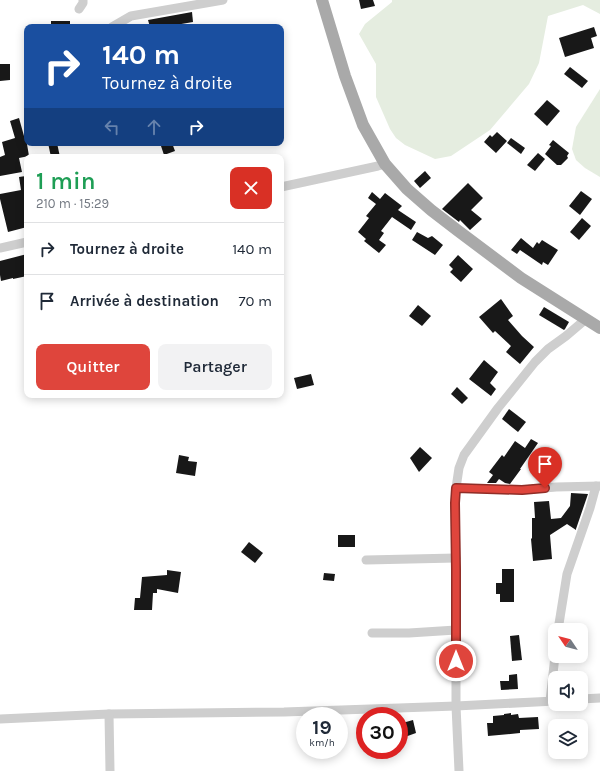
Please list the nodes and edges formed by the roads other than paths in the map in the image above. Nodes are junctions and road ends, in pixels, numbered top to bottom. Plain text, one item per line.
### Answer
1 (83, 0) edge
2 (223, 0) edge
3 (322, 0) edge
4 (79, 9) dead end
5 (117, 24) edge
6 (385, 164) junction
7 (284, 187) edge
8 (24, 243) edge
9 (0, 248) edge
10 (586, 319) junction
11 (600, 328) edge
12 (598, 486) edge
13 (456, 488) junction
14 (456, 558) junction
15 (366, 560) dead end
16 (559, 623) edge
17 (456, 630) junction
18 (372, 633) dead end
19 (600, 698) edge
20 (588, 699) edge
21 (548, 701) edge
22 (456, 706) junction
23 (109, 714) junction
24 (0, 720) edge
25 (110, 771) edge
26 (459, 771) edge

1 - 4 street
2 - 5 street
3 - 6 main road
6 - 7 street
6 - 10 main road
8 - 9 street
10 - 11 main road
10 - 13 street
12 - 13 street
12 - 16 street
13 - 14 street
14 - 15 street
14 - 17 street
17 - 18 street
17 - 22 street
19 - 20 street
21 - 22 street
22 - 23 street
22 - 26 street
23 - 24 street
23 - 25 street

